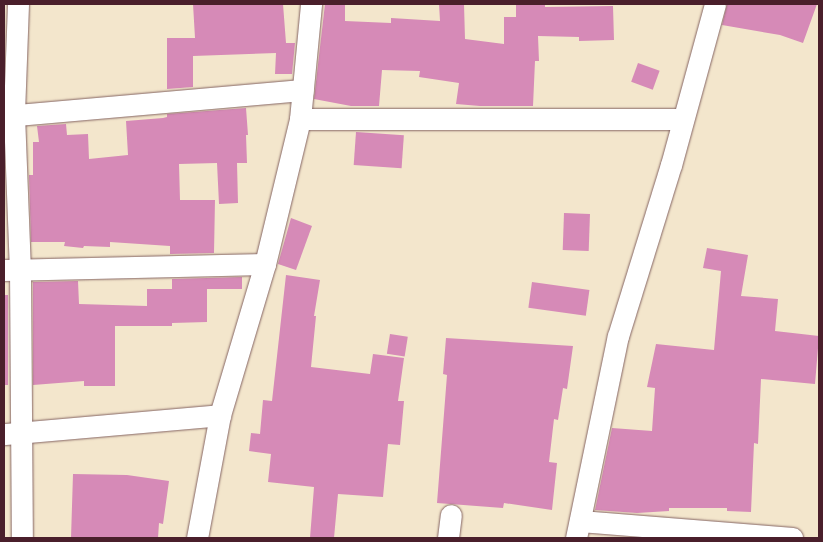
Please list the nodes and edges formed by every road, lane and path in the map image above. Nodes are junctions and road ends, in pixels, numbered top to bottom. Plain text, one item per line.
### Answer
1 (18, 4) edge
2 (311, 4) edge
3 (715, 4) edge
4 (303, 90) junction
5 (9, 116) edge
6 (300, 119) junction
7 (683, 119) junction
8 (264, 264) junction
9 (12, 269) edge
10 (220, 415) junction
11 (12, 434) edge
12 (451, 514) dead end
13 (578, 530) edge
14 (22, 538) edge
15 (197, 538) edge
16 (448, 538) edge
17 (792, 538) edge

1 - 5 street
2 - 4 street
3 - 7 street
4 - 5 street
4 - 6 street
5 - 9 street
6 - 7 street
6 - 8 street
7 - 13 street
8 - 9 street
8 - 10 street
9 - 11 street
10 - 11 street
10 - 15 street
11 - 14 street
12 - 16 street
13 - 17 street

